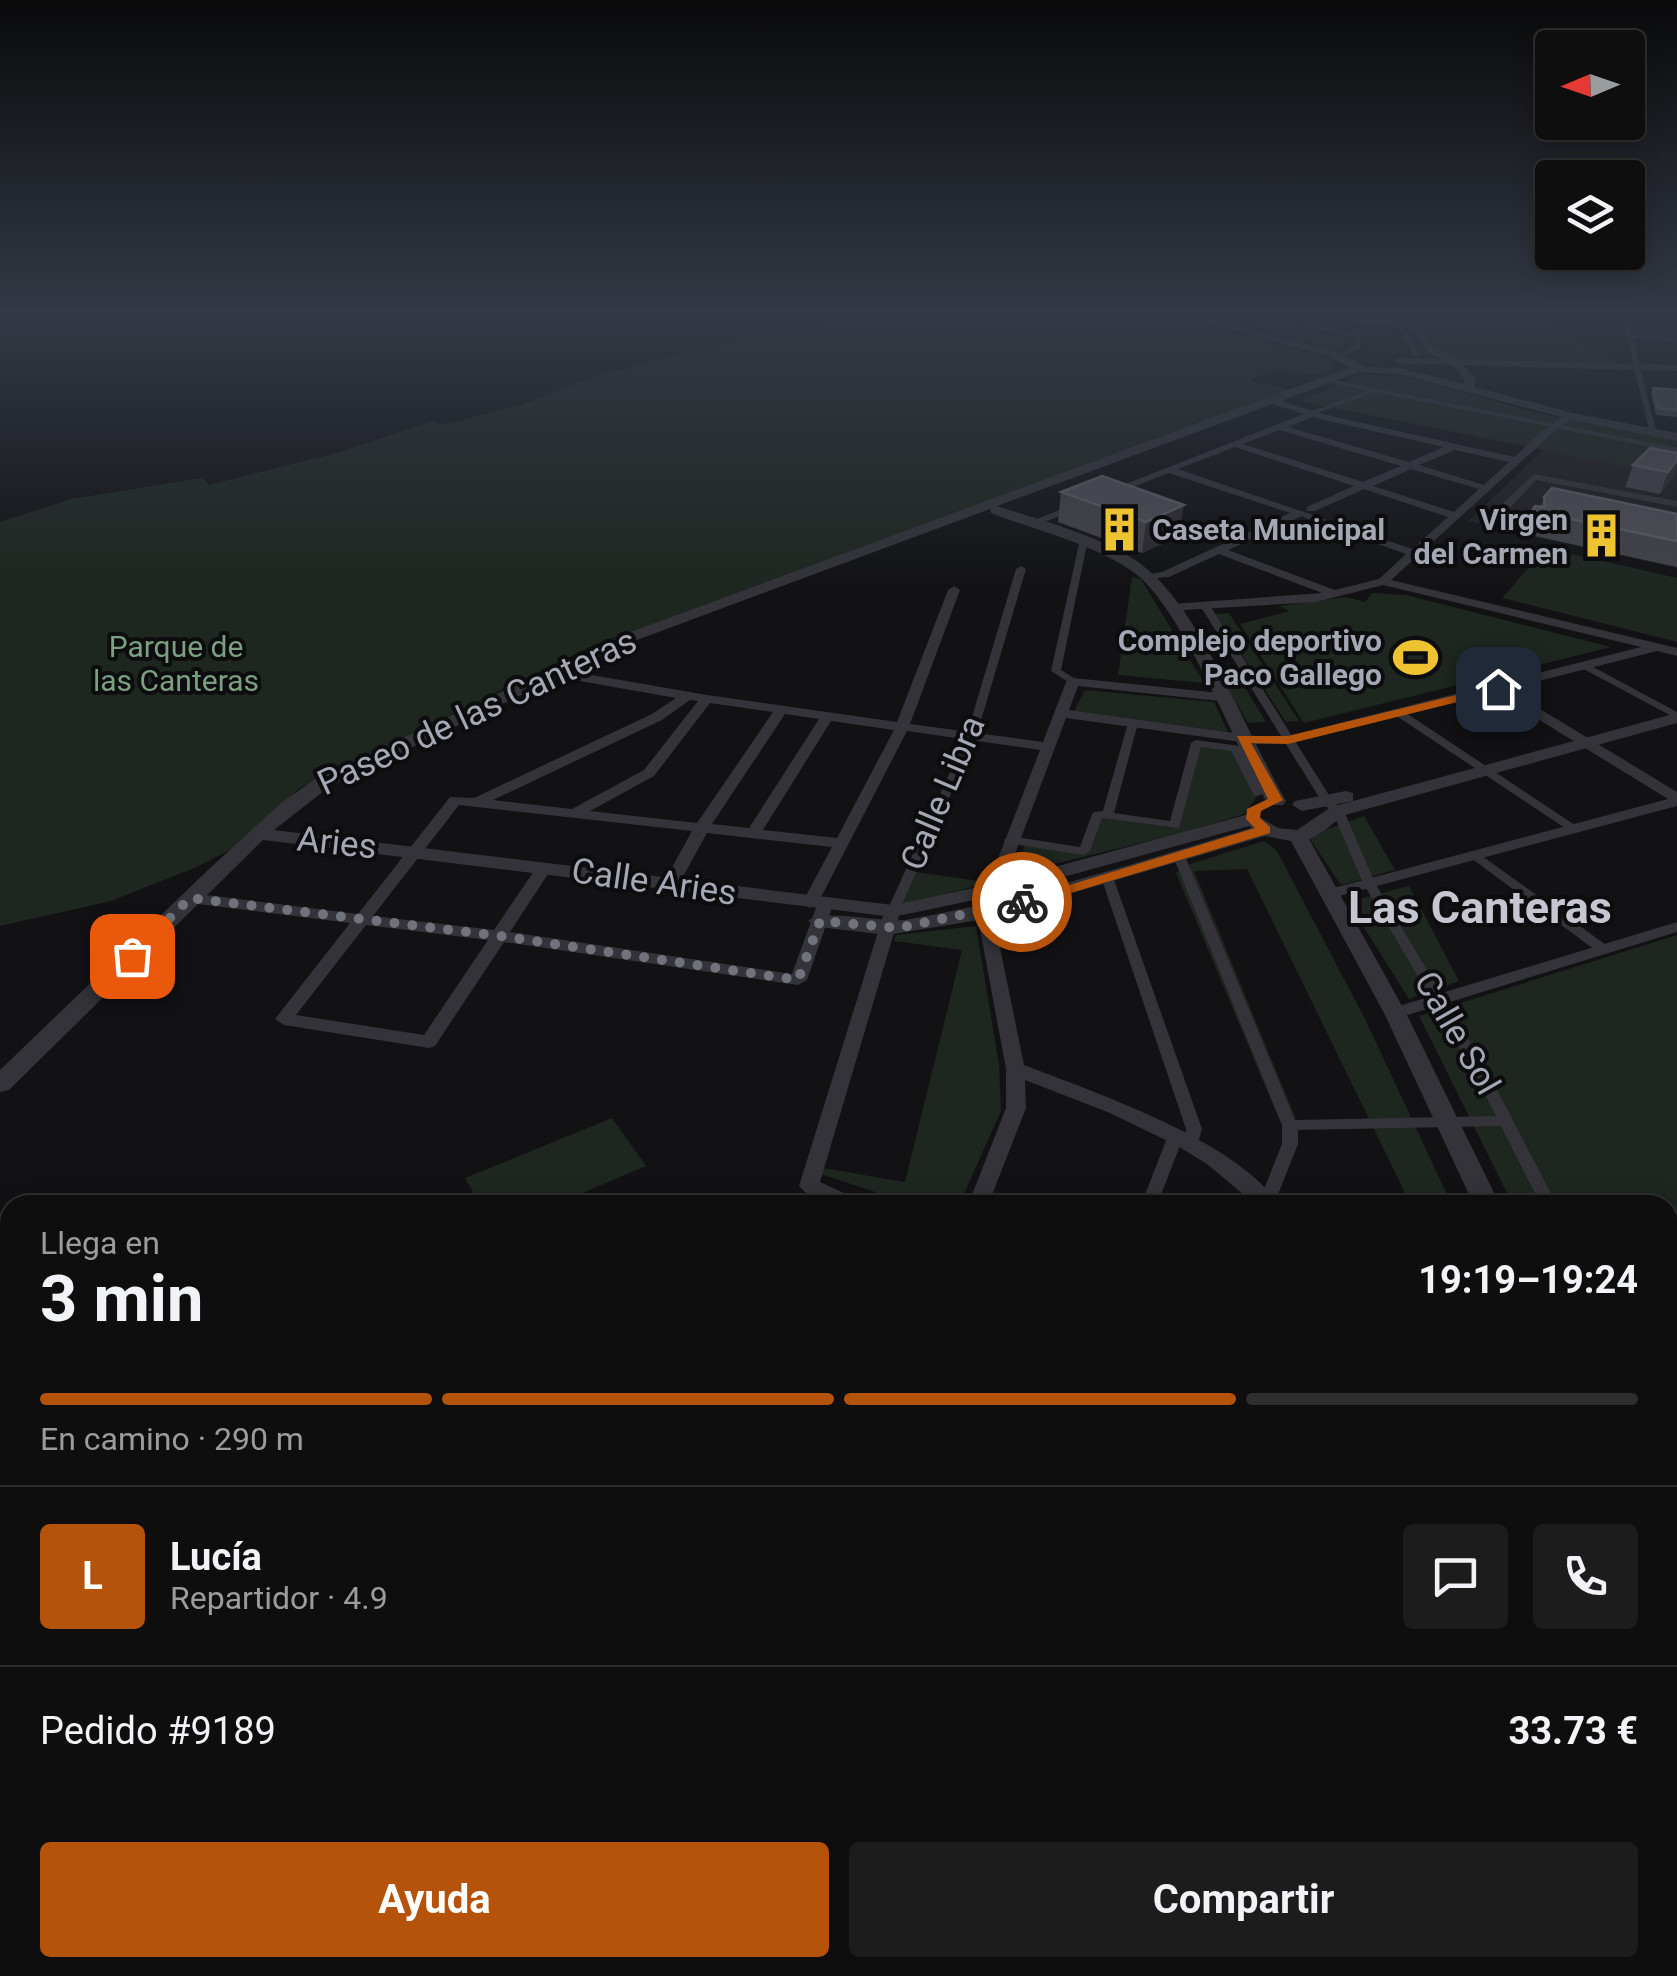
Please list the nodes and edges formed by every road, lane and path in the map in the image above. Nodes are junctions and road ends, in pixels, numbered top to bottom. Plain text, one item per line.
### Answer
1 (1261, 406) edge
2 (1286, 406) edge
3 (1337, 406) edge
4 (1453, 406) edge
5 (1533, 406) edge
6 (1647, 406) edge
7 (1316, 415) junction
8 (1572, 416) junction
9 (1555, 426) junction
10 (1283, 428) junction
11 (1654, 432) junction
12 (1677, 437) edge
13 (1239, 445) junction
14 (1454, 447) junction
15 (1677, 450) edge
16 (1518, 461) junction
17 (1408, 466) junction
18 (1182, 469) junction
19 (1364, 486) junction
20 (1488, 490) junction
21 (1018, 498) junction
22 (1677, 504) edge
23 (996, 510) junction
24 (1305, 511) junction
25 (1458, 516) junction
26 (966, 518) junction
27 (1024, 522) junction
28 (1532, 526) edge
29 (1083, 544) junction
30 (1417, 550) junction
31 (1221, 551) junction
32 (1021, 569) dead end
33 (1149, 577) junction
34 (1383, 581) junction
35 (954, 590) dead end
36 (1336, 594) junction
37 (1206, 607) junction
38 (1172, 608) junction
39 (1656, 647) junction
40 (1677, 652) edge
41 (1241, 664) junction
42 (1204, 665) junction
43 (1584, 665) junction
44 (551, 672) junction
45 (1074, 682) junction
46 (1498, 689) junction
47 (688, 696) junction
48 (1220, 697) junction
49 (706, 699) junction
50 (781, 710) junction
51 (1399, 712) junction
52 (1674, 712) edge
53 (1060, 713) junction
54 (827, 717) junction
55 (1133, 723) junction
56 (902, 728) junction
57 (971, 737) junction
58 (1198, 737) junction
59 (1242, 738) junction
60 (1579, 738) junction
61 (1288, 740) junction
62 (1046, 748) junction
63 (1480, 766) junction
64 (1267, 797) junction
65 (1677, 799) edge
66 (477, 802) junction
67 (1302, 806) junction
68 (1333, 806) junction
69 (574, 813) junction
70 (1108, 815) junction
71 (1319, 822) junction
72 (1259, 824) junction
73 (702, 827) junction
74 (1575, 829) junction
75 (754, 832) junction
76 (260, 834) junction
77 (1298, 836) junction
78 (1010, 840) junction
79 (840, 843) junction
80 (414, 851) junction
81 (1475, 855) junction
82 (1180, 856) junction
83 (544, 868) junction
84 (1107, 877) junction
85 (1369, 883) junction
86 (671, 884) junction
87 (991, 892) junction
88 (1328, 894) junction
89 (190, 898) junction
90 (818, 910) junction
91 (985, 913) junction
92 (363, 918) junction
93 (890, 920) junction
94 (1677, 927) edge
95 (500, 936) junction
96 (1604, 950) junction
97 (1440, 1002) junction
98 (1394, 1013) junction
99 (1015, 1069) junction
100 (0, 1084) edge
101 (1447, 1120) junction
102 (1506, 1121) junction
103 (1290, 1124) junction
104 (1183, 1142) junction
105 (829, 1195) edge
106 (982, 1195) edge
107 (1154, 1195) edge
108 (1258, 1195) edge
109 (1271, 1195) edge
110 (1482, 1195) edge
111 (1545, 1195) edge

1 - 21 street
2 - 7 street
3 - 7 street
4 - 9 street
5 - 8 street
6 - 11 street
7 - 10 street
7 - 14 street
8 - 9 street
8 - 11 street
9 - 15 street
9 - 16 street
10 - 13 street
10 - 17 street
11 - 12 street
13 - 18 street
13 - 19 street
14 - 16 street
14 - 17 street
16 - 20 street
17 - 19 street
17 - 20 street
18 - 24 street
18 - 27 street
19 - 24 street
19 - 25 street
20 - 25 street
21 - 23 street
21 - 26 street
21 - 27 street
22 - 28 street
23 - 26 street
23 - 27 street
24 - 30 street
24 - 31 street
25 - 30 street
26 - 27 street
26 - 44 street, Paseo de las Canteras
27 - 29 street
29 - 33 street
29 - 45 street
30 - 34 street
31 - 33 street
31 - 36 street
32 - 57 street, Calle Libra
33 - 38 street
34 - 36 street
34 - 39 street
35 - 56 street
36 - 37 street
37 - 38 street
37 - 41 street, Calle Sol
38 - 42 street
39 - 40 street
39 - 43 street
41 - 42 street
41 - 61 street, Calle Sol
42 - 48 street
43 - 46 street
43 - 52 street
44 - 47 street
44 - 76 street, Paseo de las Canteras
45 - 48 street
45 - 53 street
46 - 51 street
46 - 60 street
47 - 49 street
47 - 66 street
48 - 59 street
49 - 50 street
49 - 69 street
50 - 54 street
50 - 73 street
51 - 61 street
51 - 63 street
52 - 60 street
53 - 55 street
53 - 62 street
54 - 56 street
54 - 75 street
55 - 58 street
55 - 70 street
56 - 57 street
56 - 79 street
57 - 62 street
57 - 93 street, Calle Libra
58 - 59 street
58 - 64 street
58 - 70 street
59 - 61 street
59 - 64 street
60 - 63 street
60 - 65 street
61 - 68 street, Calle Sol
62 - 78 street
63 - 68 street
63 - 74 street
64 - 67 street
64 - 72 street
65 - 74 street
66 - 69 street
66 - 80 street
67 - 68 street
67 - 71 street
68 - 71 street
68 - 85 street, Calle Sol
69 - 73 street
70 - 78 street
71 - 77 street
72 - 77 street
72 - 82 street, Calle Aries
72 - 87 street
73 - 75 street
73 - 86 street
74 - 81 street
75 - 79 street
76 - 80 street, Aries
76 - 89 street, Paseo de las Canteras
77 - 88 street, Calle Sol
78 - 87 street
79 - 90 street
80 - 83 street, Calle Aries
80 - 92 street
81 - 85 street
81 - 96 street
82 - 84 street, Calle Aries
82 - 103 street
83 - 86 street, Calle Aries
83 - 95 street
84 - 91 street, Calle Aries
84 - 104 street
85 - 88 street
85 - 97 street, Calle Sol
86 - 90 street, Calle Aries
87 - 91 street
87 - 93 street
88 - 98 street, Calle Sol
89 - 92 street
89 - 100 street, Paseo de las Canteras
90 - 93 street, Calle Aries
90 - 95 street
91 - 93 street, Calle Aries
91 - 99 street
92 - 95 street
92 - 95 street
93 - 105 street, Calle Libra
94 - 96 street
96 - 97 street
97 - 98 street
97 - 102 street, Calle Sol
98 - 101 street, Calle Sol
99 - 104 street
99 - 106 street
101 - 102 street
101 - 103 street
101 - 110 street, Calle Sol
102 - 111 street, Calle Sol
103 - 109 street
104 - 107 street
104 - 108 street

